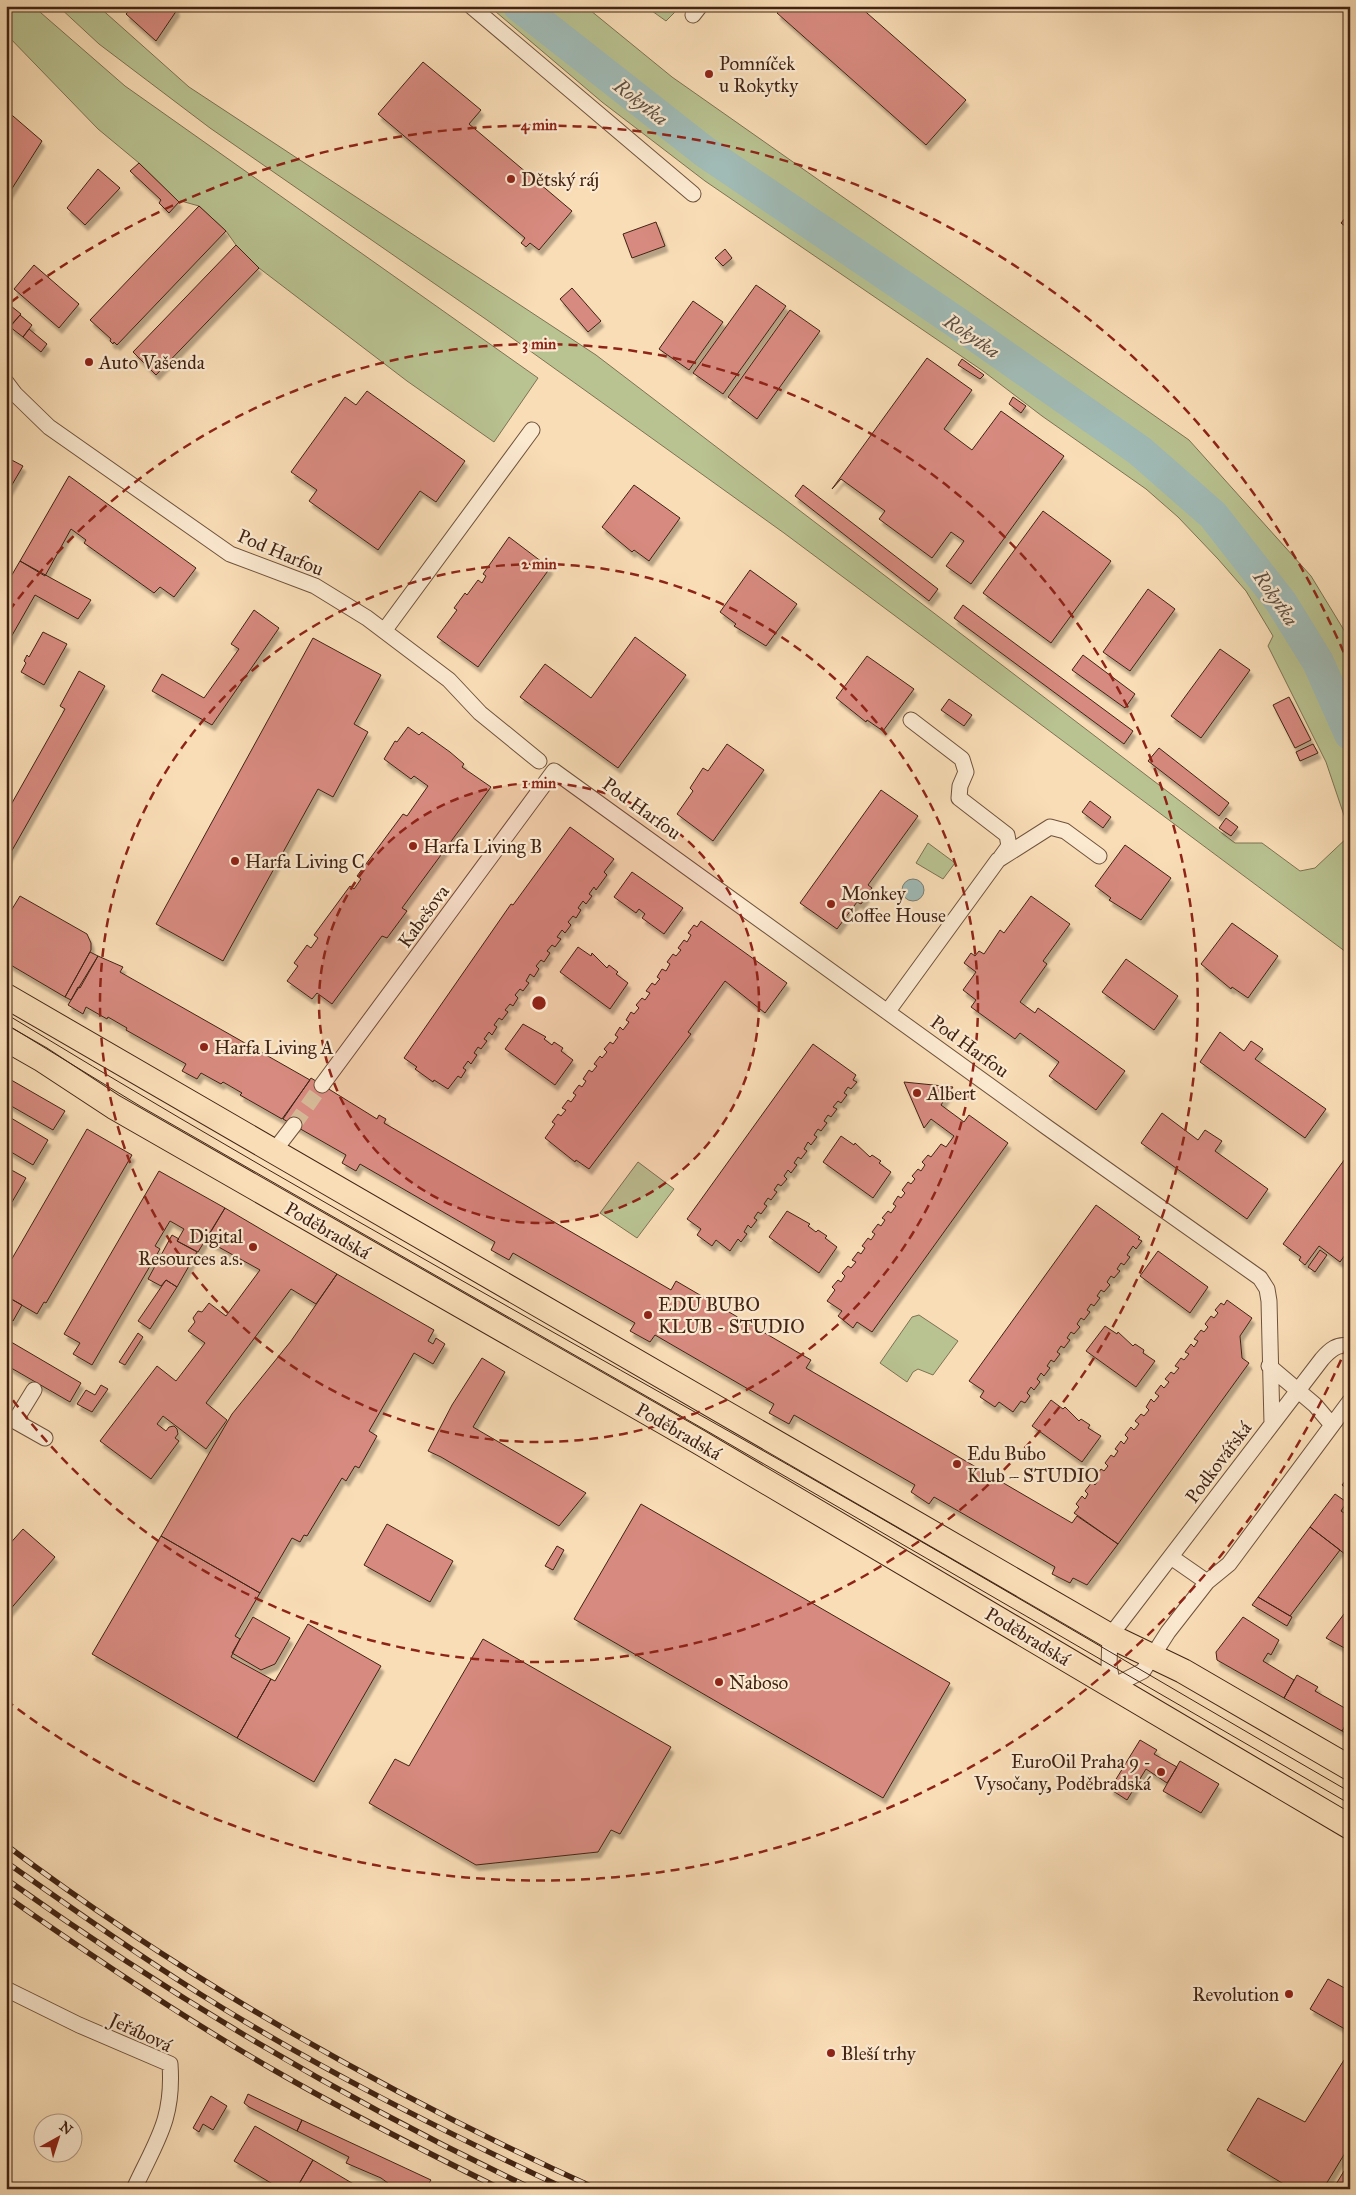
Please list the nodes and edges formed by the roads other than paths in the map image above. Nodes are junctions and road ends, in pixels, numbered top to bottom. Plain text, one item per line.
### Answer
1 (471, 6) edge
2 (693, 194) dead end
3 (6, 382) edge
4 (532, 430) dead end
5 (384, 631) junction
6 (911, 720) dead end
7 (539, 761) dead end
8 (554, 771) joint
9 (1099, 856) dead end
10 (998, 860) junction
11 (6, 996) edge
12 (888, 1011) junction
13 (6, 1039) edge
14 (322, 1085) tunnel mouth
15 (294, 1125) tunnel mouth
16 (274, 1151) junction
17 (1350, 1347) edge
18 (1269, 1366) junction
19 (34, 1390) dead end
20 (1297, 1391) junction
21 (1350, 1401) edge
22 (11, 1419) edge
23 (1272, 1424) junction
24 (1332, 1425) junction
25 (45, 1438) dead end
26 (1171, 1557) junction
27 (1207, 1582) junction
28 (1110, 1636) junction
29 (1152, 1656) junction
30 (1113, 1686) junction
31 (1350, 1768) edge
32 (1350, 1827) edge
33 (6, 1989) edge
34 (134, 2189) edge

1 - 2 street
3 - 5 street, Pod Harfou
4 - 5 street
5 - 7 street, Pod Harfou
6 - 10 street
8 - 12 street, Pod Harfou
8 - 14 street, Kabešova
9 - 10 street
10 - 12 street
11 - 16 main road, Poděbradská
12 - 18 street, Pod Harfou
13 - 30 main road, Poděbradská
15 - 16 street
16 - 28 main road, Poděbradská
17 - 20 street, Podkovářská
18 - 20 street
18 - 23 street, Pod Harfou
19 - 22 street
20 - 23 street, Podkovářská
20 - 24 street
21 - 24 street
22 - 25 street
23 - 26 street, Podkovářská
24 - 27 street
26 - 27 street
26 - 28 street, Podkovářská
27 - 29 street
28 - 29 main road, Poděbradská
28 - 30 street
29 - 30 street
29 - 31 main road, Poděbradská
30 - 32 main road, Poděbradská
33 - 34 street, Jeřábová

